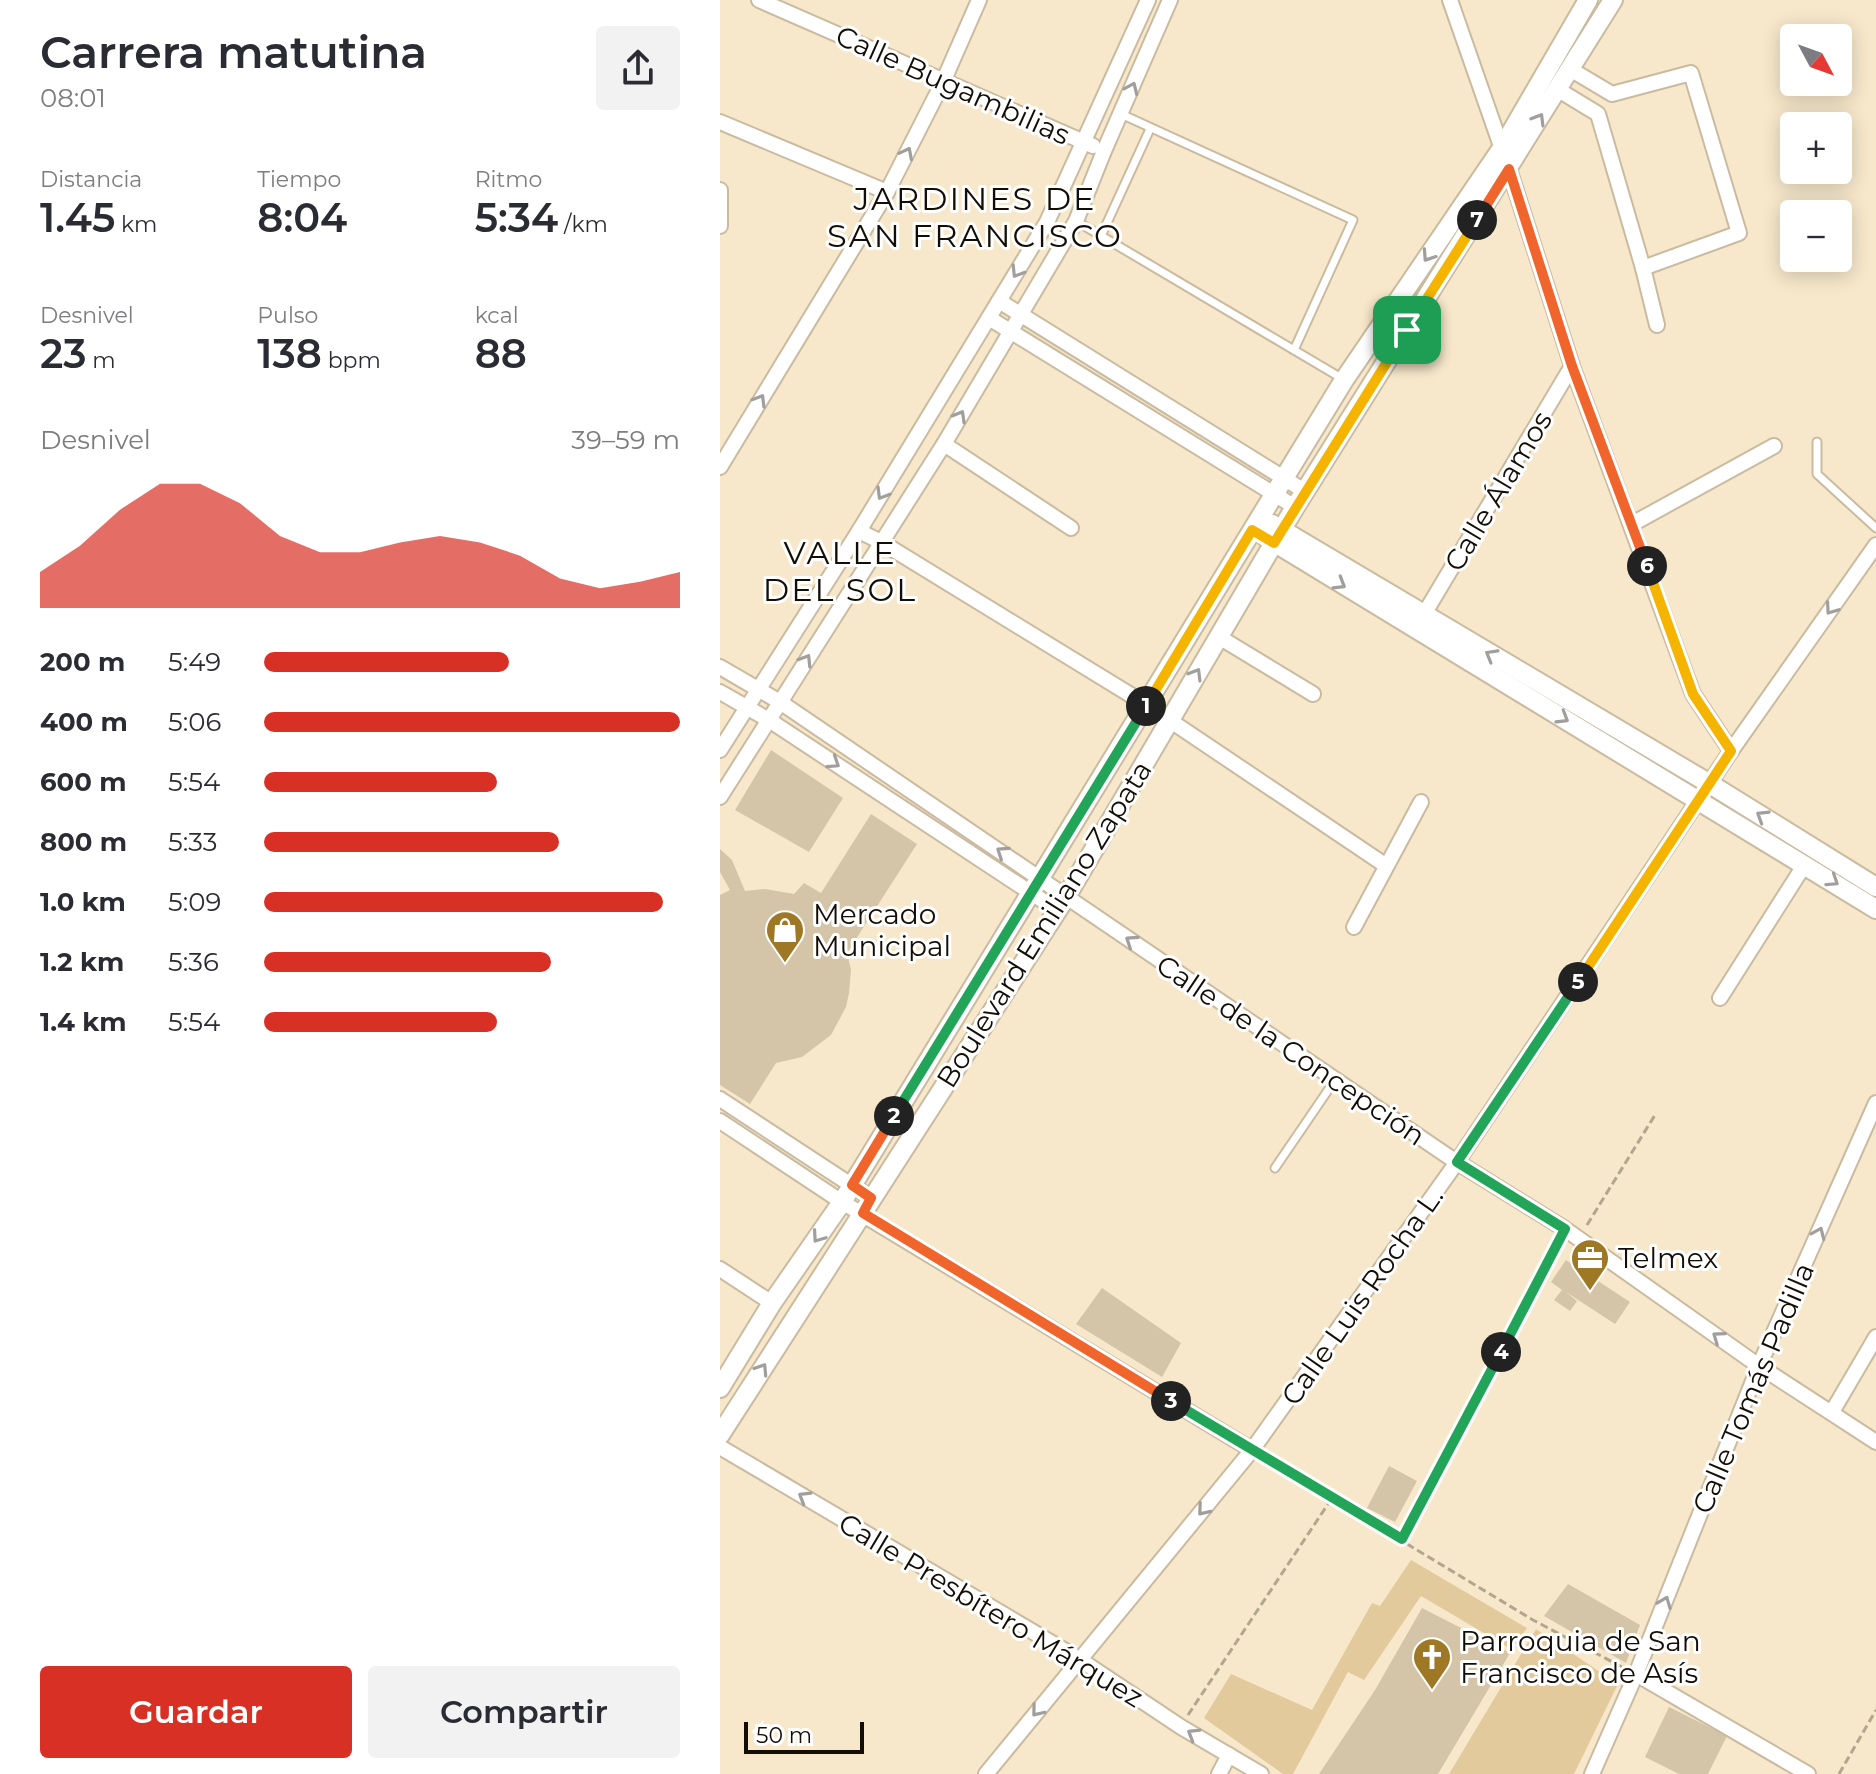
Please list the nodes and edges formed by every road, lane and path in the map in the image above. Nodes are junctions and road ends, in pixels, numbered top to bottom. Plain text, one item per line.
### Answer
1 (759, 0) edge
2 (979, 0) edge
3 (1148, 0) edge
4 (1170, 0) edge
5 (1450, 0) edge
6 (1588, 0) edge
7 (1613, 0) edge
8 (1570, 69) junction
9 (943, 82) junction
10 (1557, 89) junction
11 (1612, 94) junction
12 (1120, 113) junction
13 (1598, 114) junction
14 (720, 122) edge
15 (1150, 129) junction
16 (1085, 143) junction
17 (1502, 148) junction
18 (1104, 151) junction
19 (1509, 169) junction
20 (720, 190) edge
21 (887, 192) junction
22 (1076, 221) junction
23 (720, 226) edge
24 (1101, 236) junction
25 (1643, 268) junction
26 (999, 301) junction
27 (1020, 315) junction
28 (989, 318) junction
29 (1657, 325) dead end
30 (1009, 332) junction
31 (1294, 350) junction
32 (1572, 366) junction
33 (1344, 380) junction
34 (1817, 442) dead end
35 (944, 444) junction
36 (1774, 446) dead end
37 (720, 467) edge
38 (1279, 486) junction
39 (1300, 499) junction
40 (1256, 523) junction
41 (1632, 524) junction
42 (1071, 528) dead end
43 (1876, 528) edge
44 (859, 531) junction
45 (1278, 536) junction
46 (881, 542) junction
47 (1876, 545) edge
48 (1423, 616) junction
49 (1219, 637) junction
50 (720, 667) edge
51 (758, 689) junction
52 (720, 692) edge
53 (1313, 694) dead end
54 (780, 702) junction
55 (1147, 705) junction
56 (747, 707) junction
57 (769, 720) junction
58 (1168, 721) junction
59 (720, 750) edge
60 (1731, 751) junction
61 (1710, 784) junction
62 (720, 797) edge
63 (1699, 800) junction
64 (1421, 802) dead end
65 (1805, 864) junction
66 (1385, 865) junction
67 (1035, 886) junction
68 (1876, 887) edge
69 (1062, 904) junction
70 (1876, 909) edge
71 (1354, 927) dead end
72 (1720, 998) dead end
73 (1335, 1080) junction
74 (720, 1099) edge
75 (1876, 1103) edge
76 (1655, 1115) dead end
77 (720, 1121) edge
78 (1457, 1162) junction
79 (1275, 1168) dead end
80 (852, 1185) junction
81 (842, 1202) junction
82 (867, 1206) junction
83 (1565, 1229) junction
84 (1579, 1239) junction
85 (720, 1269) edge
86 (772, 1303) junction
87 (1876, 1337) edge
88 (1759, 1366) junction
89 (720, 1388) edge
90 (1832, 1412) junction
91 (720, 1435) edge
92 (1876, 1442) edge
93 (720, 1447) edge
94 (1252, 1450) junction
95 (1332, 1498) junction
96 (1402, 1539) junction
97 (1079, 1659) junction
98 (1636, 1674) junction
99 (1876, 1710) edge
100 (1181, 1727) junction
101 (1229, 1755) junction
102 (986, 1774) edge
103 (1219, 1774) edge
104 (1261, 1774) edge
105 (1592, 1774) edge
106 (1808, 1774) edge
107 (1839, 1774) edge

1 - 9 street, Calle Bugambilias
2 - 9 street
3 - 16 street
12 -> 4 street
5 - 17 street
6 - 17 street, Boulevard Emiliano Zapata
7 - 8 street, Boulevard Emiliano Zapata
8 - 10 street, Boulevard Emiliano Zapata
8 - 11 street
9 - 16 street, Calle Bugambilias
21 -> 9 street
10 - 13 street
19 -> 10 street, Boulevard Emiliano Zapata
11 - 13 street
11 - 25 street
12 - 15 lane
12 - 18 street
13 - 25 street
14 - 21 street
15 - 24 lane
15 - 31 lane
16 - 18 street, Calle Bugambilias
16 -> 26 street
17 - 19 street
17 -> 33 street, Boulevard Emiliano Zapata
18 - 22 street
19 - 32 street
19 - 39 street, Boulevard Emiliano Zapata
20 - 23 street
37 -> 21 street
22 - 24 lane
22 - 27 street
24 - 31 lane
25 - 29 street
26 - 27 street
26 - 28 street
27 - 30 street
27 - 38 street
28 - 30 street
28 -> 44 street
35 -> 30 street
30 - 38 street
31 - 33 lane
32 - 41 street
32 - 48 street, Calle Álamos
33 - 38 street, Boulevard Emiliano Zapata
34 - 43 lane
35 - 42 street
35 - 46 street
36 - 41 street
38 - 39 street
38 - 40 street, Boulevard Emiliano Zapata
39 - 45 street, Boulevard Emiliano Zapata
40 - 45 street
40 - 55 street, Boulevard Emiliano Zapata
41 - 60 street
44 - 46 street
44 - 51 street
45 - 48 street
45 - 49 street, Boulevard Emiliano Zapata
45 -> 63 street
54 -> 46 street
46 - 55 street
47 -> 60 street, Calle Luis Rocha L.
61 -> 48 street
49 - 53 street
58 -> 49 street, Boulevard Emiliano Zapata
50 - 51 street
51 - 54 street
51 - 56 street
52 - 56 street
54 - 57 street
67 -> 54 street
55 - 58 street
55 - 67 street, Boulevard Emiliano Zapata
56 - 57 street
56 - 59 street
57 - 62 street
57 -> 67 street
58 - 66 street
58 - 69 street, Boulevard Emiliano Zapata
60 - 61 street, Calle Luis Rocha L.
61 - 63 street, Calle Luis Rocha L.
68 -> 61 street
63 - 65 street
63 - 78 street, Calle Luis Rocha L.
64 - 66 street
65 -> 70 street
65 - 72 street
66 - 71 street
67 - 69 street, Calle de la Concepción
67 - 80 street, Boulevard Emiliano Zapata
73 -> 69 street, Calle de la Concepción
69 - 82 street, Boulevard Emiliano Zapata
73 - 78 street, Calle de la Concepción
73 - 79 lane
74 - 80 street
88 -> 75 street, Calle Tomás Padilla
76 - 84 path
77 - 81 street
78 - 83 street, Calle de la Concepción
78 - 94 street, Calle Luis Rocha L.
80 - 81 street, Boulevard Emiliano Zapata
80 - 82 street
81 - 82 street
81 -> 86 street, Boulevard Emiliano Zapata
91 -> 82 street, Boulevard Emiliano Zapata
82 - 94 street
83 - 84 street, Calle de la Concepción
83 - 96 path
88 -> 84 street, Calle de la Concepción
85 - 86 street
86 - 89 street, Boulevard Emiliano Zapata
87 - 90 street
88 - 90 street, Calle de la Concepción
98 -> 88 street, Calle Tomás Padilla
90 - 92 street, Calle de la Concepción
97 -> 93 street, Calle Presbítero Márquez
94 - 95 path
94 -> 97 street, Calle Luis Rocha L.
95 - 96 path
95 - 100 path
96 - 98 path
97 - 100 street, Calle Presbítero Márquez
97 -> 102 street, Calle Luis Rocha L.
98 - 105 street, Calle Tomás Padilla
98 - 106 street
99 - 107 path
101 -> 100 street, Calle Presbítero Márquez
101 - 103 street
101 - 104 street, Calle Presbítero Márquez

